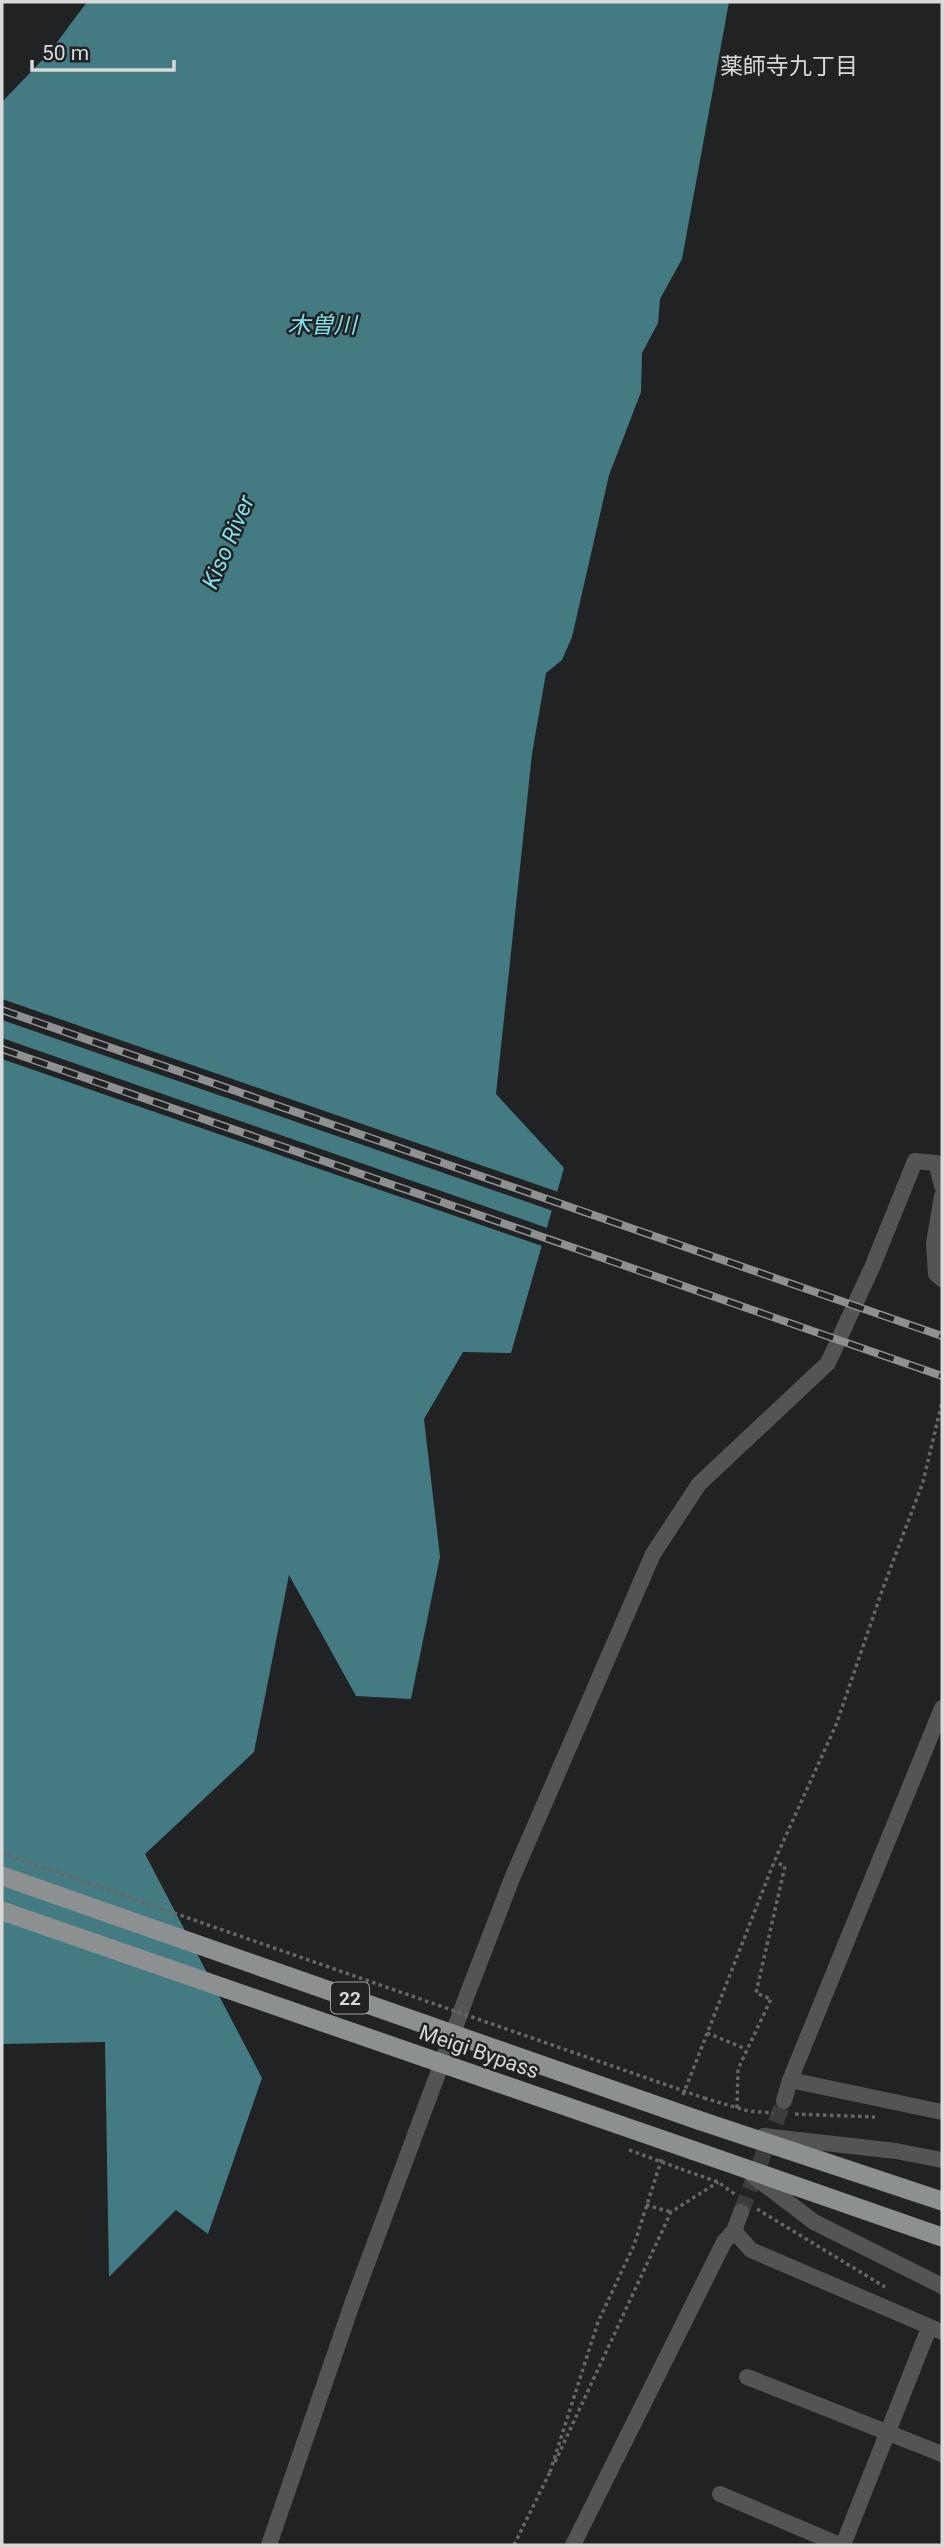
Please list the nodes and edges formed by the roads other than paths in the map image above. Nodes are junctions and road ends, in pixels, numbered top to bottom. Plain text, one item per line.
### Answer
1 (942, 1186) edge
2 (942, 1196) edge
3 (942, 1279) edge
4 (942, 1708) edge
5 (2, 1876) edge
6 (2, 1911) edge
7 (790, 2080) junction
8 (784, 2101) tunnel mouth
9 (942, 2112) edge
10 (725, 2131) junction
11 (942, 2160) edge
12 (739, 2165) junction
13 (942, 2202) edge
14 (741, 2212) tunnel mouth
15 (734, 2231) junction
16 (942, 2237) edge
17 (942, 2286) edge
18 (936, 2330) edge
19 (747, 2377) dead end
20 (887, 2432) junction
21 (942, 2454) edge
22 (720, 2494) dead end
23 (269, 2545) edge
24 (575, 2545) edge
25 (841, 2545) edge

1 - 23 street
2 - 3 street
4 - 7 street
5 - 10 highway, Meigi Bypass / 22, bridge
6 - 12 highway, Meigi Bypass / 22, bridge
7 - 8 street
7 - 9 street
10 - 11 street
10 - 13 highway, Meigi Bypass / 22
12 - 16 highway, Meigi Bypass / 22
12 - 17 street
14 - 15 street
15 - 18 street
15 - 24 street
18 - 20 street
19 - 20 street
20 - 21 street
20 - 25 street
22 - 25 street

